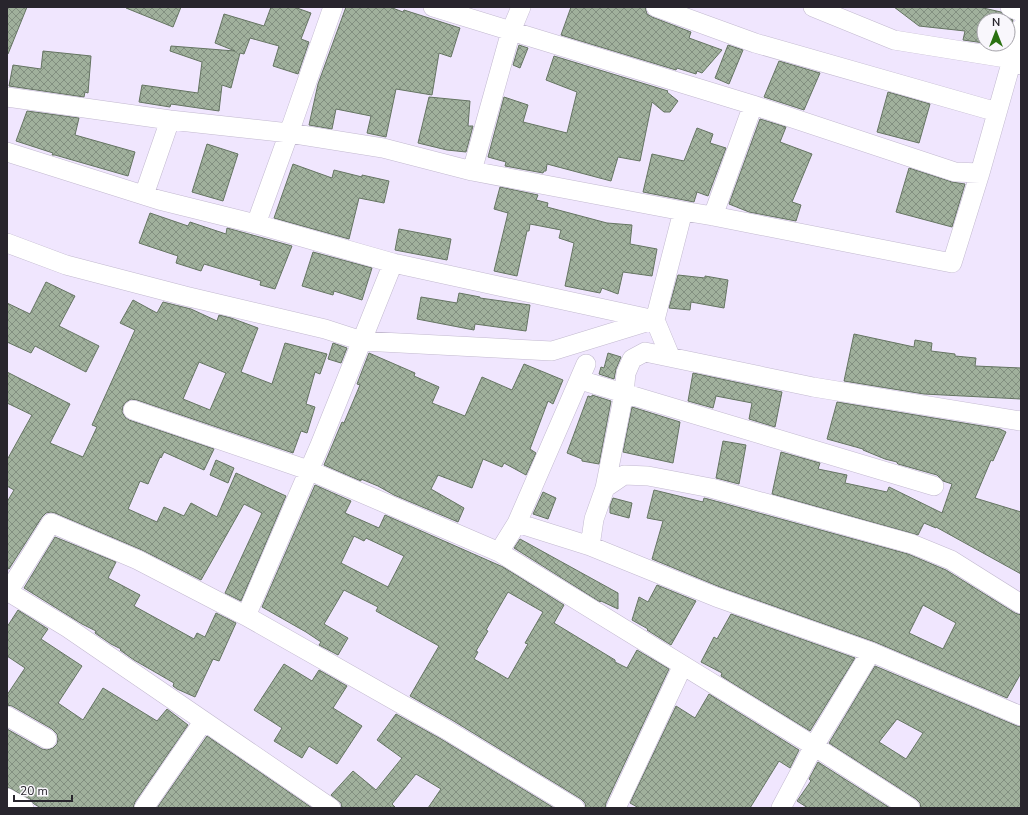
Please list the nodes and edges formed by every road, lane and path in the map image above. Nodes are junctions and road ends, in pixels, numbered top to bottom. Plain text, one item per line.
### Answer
1 (333, 7) edge
2 (433, 7) edge
3 (521, 7) edge
4 (656, 7) edge
5 (813, 7) edge
6 (1010, 7) edge
7 (1021, 12) edge
8 (1021, 28) edge
9 (511, 31) junction
10 (1017, 62) edge
11 (7, 97) edge
12 (753, 105) junction
13 (997, 112) junction
14 (170, 120) junction
15 (289, 133) junction
16 (7, 152) edge
17 (472, 171) junction
18 (980, 173) junction
19 (144, 195) junction
20 (683, 211) junction
21 (713, 216) junction
22 (256, 224) junction
23 (7, 243) edge
24 (393, 263) junction
25 (655, 320) junction
26 (364, 337) junction
27 (670, 356) junction
28 (624, 393) junction
29 (133, 410) dead end
30 (1021, 421) edge
31 (308, 470) junction
32 (934, 486) dead end
33 (605, 488) junction
34 (517, 523) junction
35 (590, 546) junction
36 (499, 552) junction
37 (7, 592) edge
38 (1021, 604) edge
39 (246, 616) junction
40 (871, 652) junction
41 (683, 665) junction
42 (7, 716) edge
43 (1021, 716) edge
44 (203, 722) junction
45 (47, 739) dead end
46 (814, 746) junction
47 (7, 798) edge
48 (24, 808) edge
49 (144, 808) edge
50 (331, 808) edge
51 (575, 808) edge
52 (616, 808) edge
53 (781, 808) edge
54 (910, 808) edge

1 - 15 street
2 - 9 street
3 - 9 street
4 - 13 street
5 - 10 street
6 - 7 street
8 - 10 street
9 - 12 street
9 - 17 street
10 - 13 street
11 - 14 street
12 - 18 street
12 - 21 street
13 - 18 street
14 - 15 street
14 - 19 street
15 - 17 street
15 - 22 street
16 - 19 street
17 - 20 street
18 - 21 street
19 - 22 street
20 - 21 street
20 - 25 street
22 - 24 street
23 - 26 street
24 - 25 street
24 - 26 street
25 - 26 street
25 - 27 street
26 - 31 street
27 - 28 street
27 - 30 street
28 - 32 street
28 - 33 street
28 - 34 street
29 - 31 street
31 - 36 street
31 - 39 street
33 - 35 street
33 - 38 street
34 - 35 street
34 - 36 street
35 - 40 street
36 - 41 street
37 - 39 street
37 - 44 street
39 - 51 street
40 - 43 street
40 - 46 street
41 - 46 street
41 - 52 street
42 - 45 street
44 - 49 street
44 - 50 street
46 - 53 street
46 - 54 street
47 - 48 street

